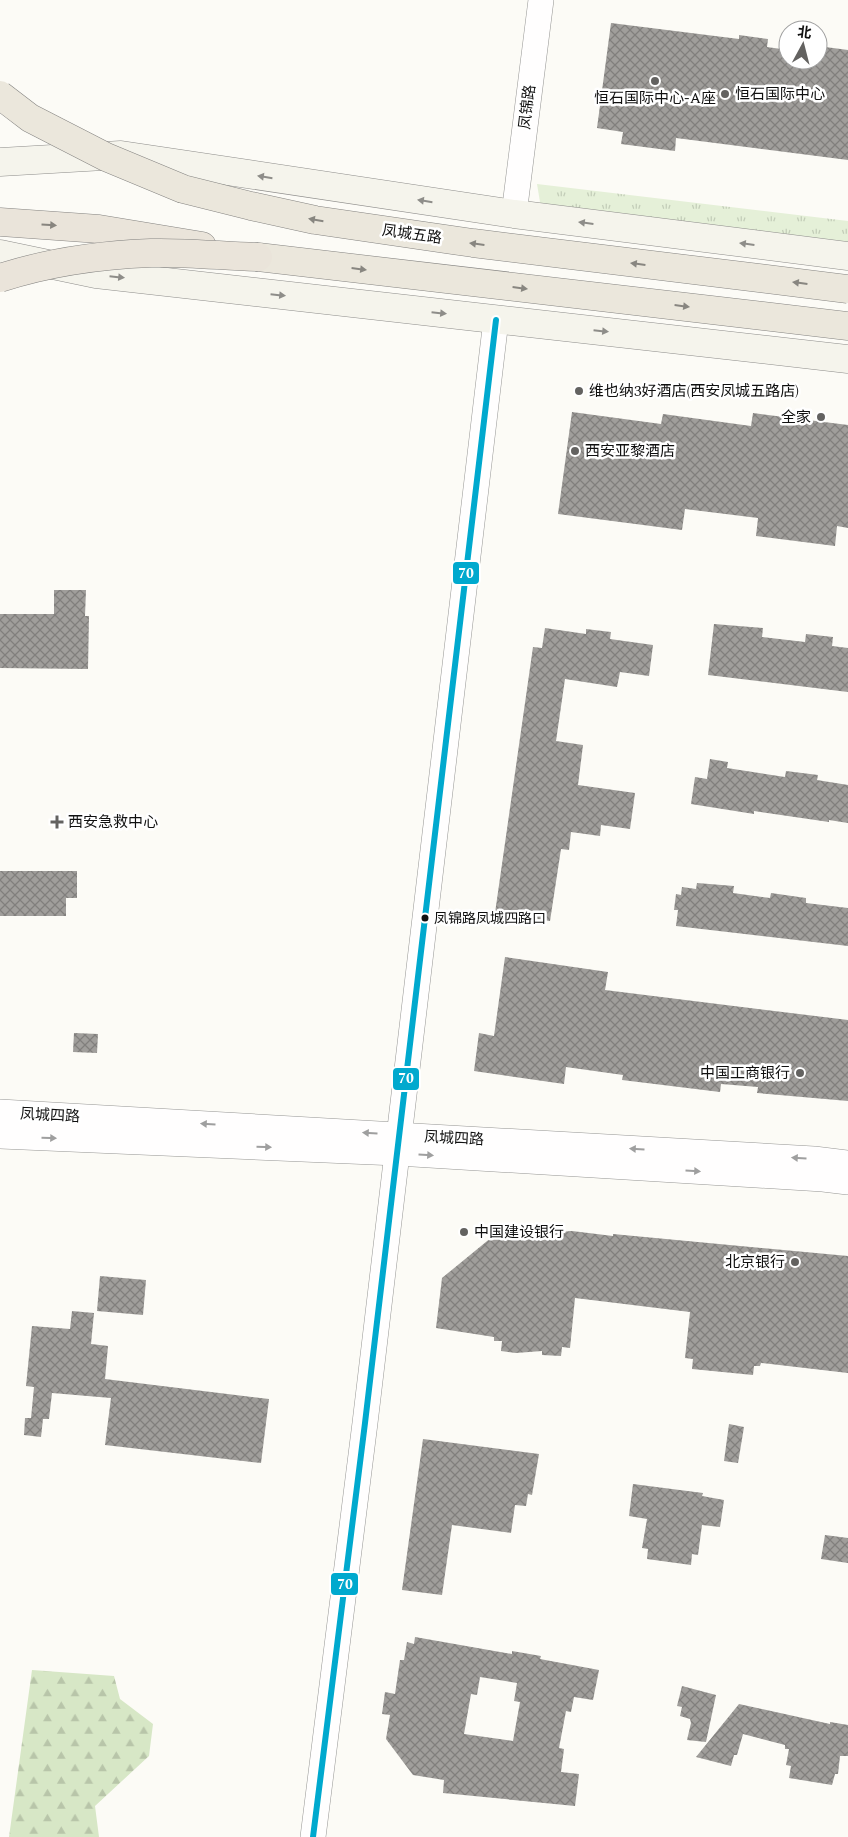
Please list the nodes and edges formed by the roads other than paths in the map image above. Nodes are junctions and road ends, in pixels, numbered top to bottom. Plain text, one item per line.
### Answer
1 (540, 0) edge
2 (0, 95) edge
3 (0, 162) edge
4 (514, 214) junction
5 (0, 222) edge
6 (0, 254) edge
7 (848, 256) edge
8 (258, 257) junction
9 (0, 278) edge
10 (848, 289) edge
11 (496, 320) junction
12 (848, 326) edge
13 (848, 359) edge
14 (0, 1112) edge
15 (0, 1136) edge
16 (397, 1144) junction
17 (848, 1163) edge
18 (848, 1182) edge
19 (313, 1837) edge

1 - 4 street, 凤锦路
10 -> 2 main road, 凤城五路, bridge
4 -> 3 main road
7 -> 4 main road
5 -> 8 highway, bridge
6 -> 11 main road
8 - 9 highway, bridge
8 -> 12 main road
11 -> 13 main road
11 - 16 street
16 -> 14 street, 凤城四路
15 -> 16 street, 凤城四路
17 -> 16 street, 凤城四路
16 -> 18 street, 凤城四路
16 - 19 street

